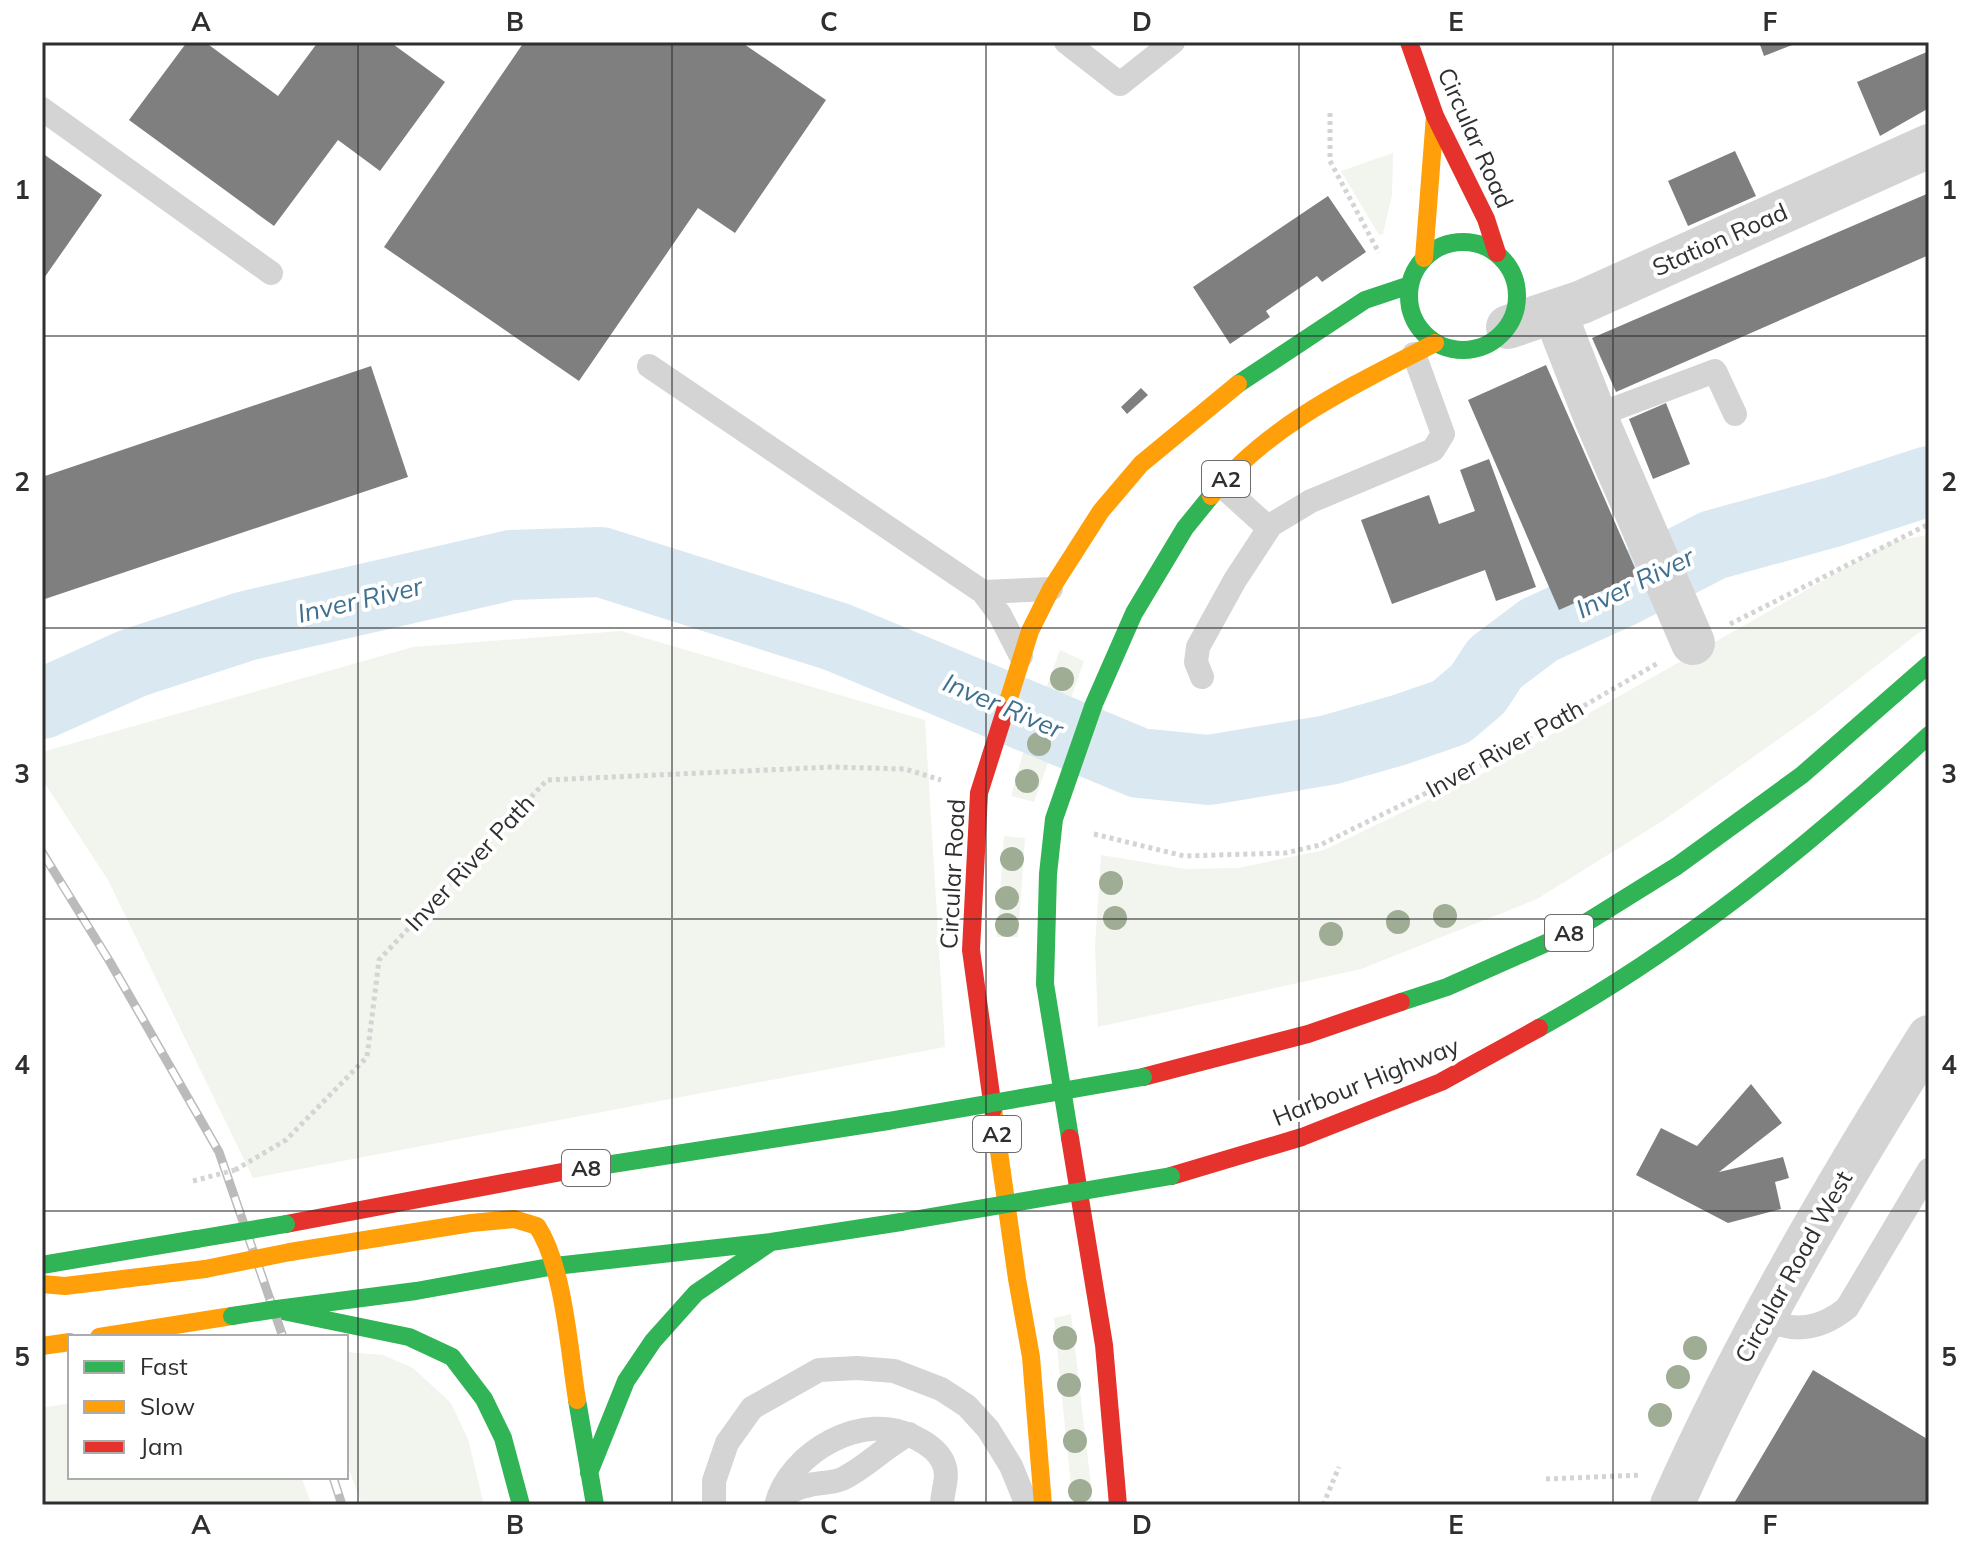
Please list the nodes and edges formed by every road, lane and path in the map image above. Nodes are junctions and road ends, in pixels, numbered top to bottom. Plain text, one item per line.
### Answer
1 (1066, 42) edge
2 (1173, 42) edge
3 (1409, 42) edge
4 (42, 109) edge
5 (1330, 113) dead end
6 (1435, 116) junction
7 (1929, 146) edge
8 (1497, 253) junction
9 (1380, 254) dead end
10 (1424, 258) junction
11 (271, 273) dead end
12 (1410, 285) junction
13 (1557, 311) junction
14 (1508, 327) junction
15 (1424, 349) junction
16 (649, 366) dead end
17 (1735, 414) dead end
18 (1595, 416) junction
19 (1221, 485) junction
20 (1929, 524) edge
21 (1271, 525) junction
22 (1051, 589) junction
23 (983, 592) junction
24 (1693, 643) junction
25 (1021, 660) junction
26 (1929, 664) edge
27 (1202, 677) dead end
28 (1929, 735) edge
29 (979, 793) junction
30 (1054, 819) junction
31 (1929, 1037) edge
32 (1929, 1170) edge
33 (193, 1181) dead end
34 (771, 1242) junction
35 (42, 1265) edge
36 (555, 1266) junction
37 (42, 1284) edge
38 (277, 1309) junction
39 (1764, 1318) junction
40 (112, 1335) edge
41 (68, 1342) edge
42 (42, 1346) edge
43 (909, 1434) junction
44 (1339, 1467) dead end
45 (589, 1473) junction
46 (1546, 1479) dead end
47 (1679, 1489) edge
48 (777, 1502) edge
49 (521, 1505) edge
50 (595, 1505) edge
51 (714, 1505) edge
52 (942, 1505) edge
53 (1027, 1505) edge
54 (1043, 1505) edge
55 (1118, 1505) edge
56 (1323, 1505) edge

1 - 2 lane
3 - 6 main road, Circular Road
4 - 11 lane
5 - 9 path
6 - 8 main road, Circular Road
6 - 10 main road
7 - 13 street, Station Road
8 - 10 main road
8 - 14 main road
10 - 12 main road
12 - 15 main road
12 - 22 main road, Circular Road / A2
13 - 14 street, Station Road
13 - 18 street
14 - 15 main road
15 - 19 main road, A2
15 - 21 lane
16 - 23 lane
17 - 18 lane
18 - 24 street
19 - 21 lane
19 - 30 main road, A2
20 - 24 path, Inver River Path
21 - 27 lane
22 - 23 lane
22 - 25 main road, Circular Road / A2
23 - 25 lane
24 - 30 path, Inver River Path
25 - 29 main road, Circular Road / A2
26 - 35 main road, A8, bridge
28 - 34 main road, Harbour Highway, bridge
29 - 33 path, Inver River Path, bridge
29 - 54 main road, Circular Road / A2
30 - 55 main road, A2
31 - 39 street, Circular Road West
32 - 39 lane
34 - 36 main road, Harbour Highway
34 - 45 main road
36 - 37 main road, bridge
36 - 38 main road, Harbour Highway
36 - 45 main road
38 - 40 main road, Harbour Highway, bridge
38 - 49 main road
39 - 47 street, Circular Road West
41 - 42 main road
43 - 48 lane
43 - 48 lane
43 - 52 lane
44 - 56 path
45 - 50 main road
46 - 47 path
51 - 53 lane

